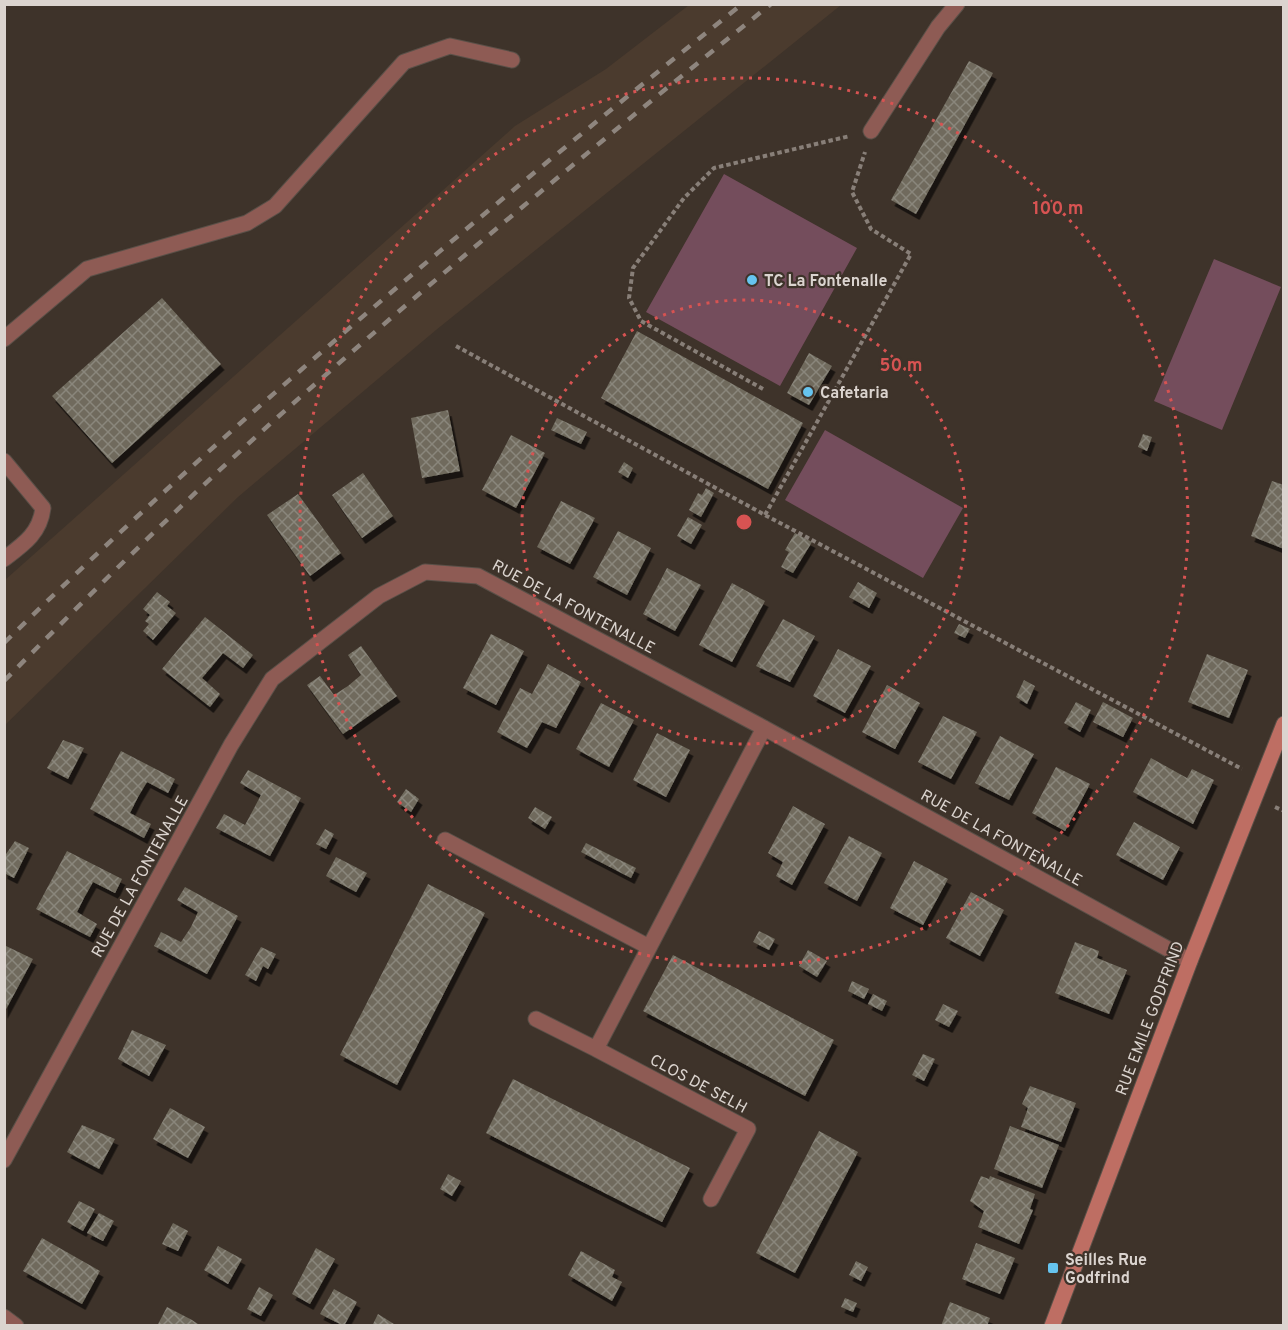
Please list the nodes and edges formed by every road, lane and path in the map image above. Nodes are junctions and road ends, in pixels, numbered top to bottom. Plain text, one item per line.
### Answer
1 (957, 4) edge
2 (512, 60) dead end
3 (871, 131) junction
4 (4, 339) edge
5 (456, 346) dead end
6 (763, 389) dead end
7 (4, 461) edge
8 (765, 515) junction
9 (4, 559) edge
10 (1284, 724) edge
11 (764, 728) junction
12 (1262, 779) junction
13 (445, 840) dead end
14 (649, 947) junction
15 (1190, 961) junction
16 (536, 1019) dead end
17 (596, 1049) junction
18 (4, 1160) edge
19 (711, 1199) dead end
20 (4, 1317) edge
21 (16, 1326) edge
22 (1052, 1326) edge

1 - 3 street
2 - 4 street
3 - 6 path
3 - 8 path
5 - 8 path
7 - 9 street
8 - 12 path
10 - 12 street, RUE EMILE GODFRIND
11 - 14 street
11 - 15 street, RUE DE LA FONTENALLE
11 - 18 street, RUE DE LA FONTENALLE
12 - 15 street, RUE EMILE GODFRIND
13 - 14 street
14 - 17 street
15 - 22 street, RUE EMILE GODFRIND
16 - 17 street, CLOS DE SELH
17 - 19 street, CLOS DE SELH
20 - 21 street

